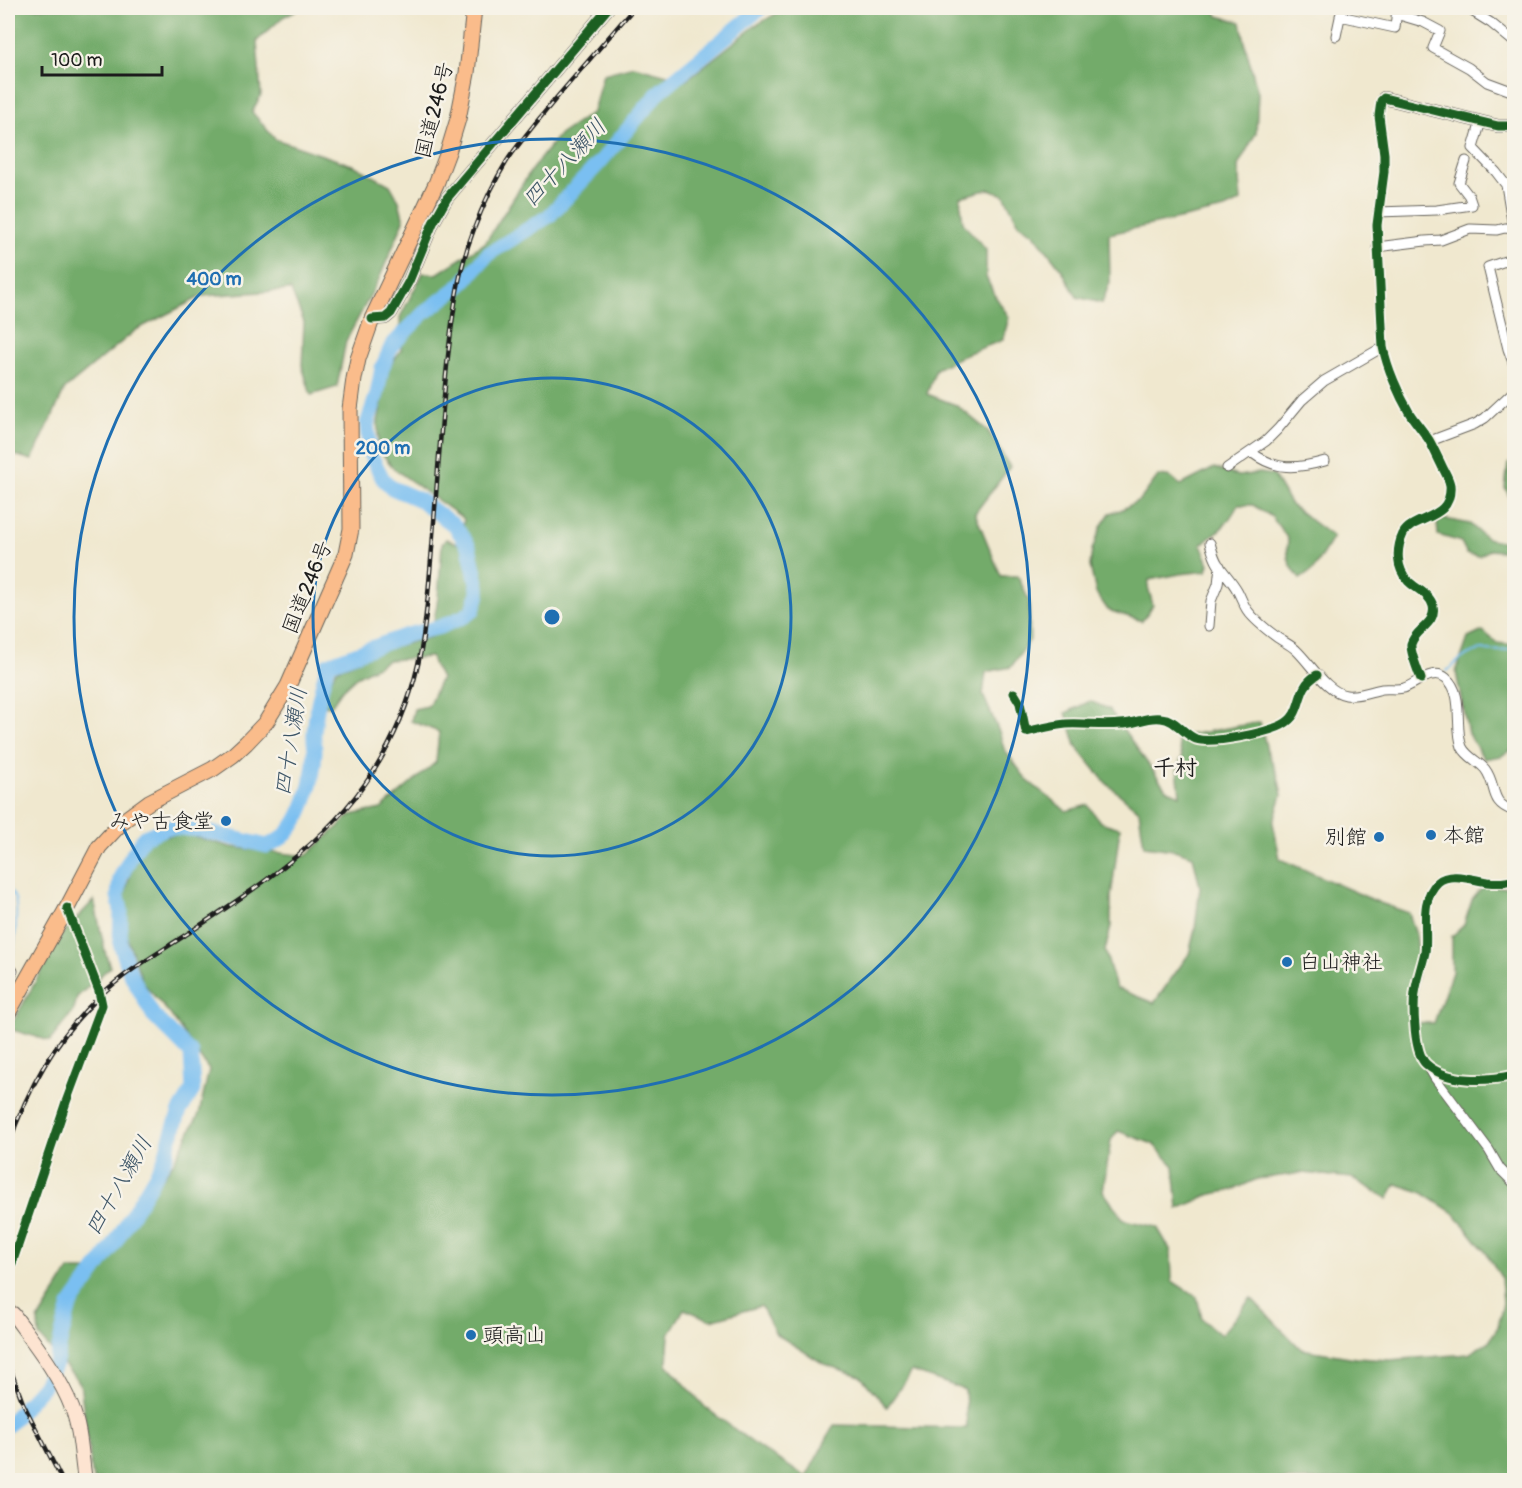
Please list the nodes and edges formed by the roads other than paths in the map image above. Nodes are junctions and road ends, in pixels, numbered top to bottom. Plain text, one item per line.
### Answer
1 (474, 8) edge
2 (608, 8) edge
3 (1467, 8) edge
4 (1397, 11) edge
5 (1341, 12) edge
6 (1336, 36) dead end
7 (1515, 42) edge
8 (1515, 92) edge
9 (1384, 98) joint
10 (1481, 122) junction
11 (1515, 126) edge
12 (1466, 161) dead end
13 (1512, 209) edge
14 (1378, 212) junction
15 (1514, 231) edge
16 (1377, 247) junction
17 (1515, 258) edge
18 (372, 319) junction
19 (1383, 346) junction
20 (1515, 365) edge
21 (1515, 391) edge
22 (1430, 441) junction
23 (1251, 452) junction
24 (1325, 461) dead end
25 (1227, 468) dead end
26 (1210, 543) dead end
27 (1220, 567) junction
28 (1209, 626) dead end
29 (1317, 675) junction
30 (1421, 679) junction
31 (1014, 693) dead end
32 (1515, 811) edge
33 (1515, 880) edge
34 (67, 908) junction
35 (8, 1013) edge
36 (1426, 1064) junction
37 (1515, 1075) edge
38 (1515, 1182) edge
39 (8, 1275) edge
40 (9, 1311) edge
41 (85, 1480) edge

1 - 18 highway, 国道246号
2 - 18 street
3 - 7 street
4 - 5 street
4 - 8 street
5 - 6 street
9 - 10 street
9 - 14 street
10 - 11 street
10 - 13 street
12 - 14 street
13 - 15 street
14 - 16 street
15 - 16 street
16 - 19 street
17 - 20 street
18 - 34 highway, 国道246号
19 - 22 street
19 - 23 street
21 - 22 street
22 - 30 street
23 - 24 street
23 - 25 street
26 - 27 street
27 - 28 street
27 - 29 street
29 - 30 street
29 - 31 street
30 - 32 street
33 - 36 street
34 - 35 highway, 国道246号
34 - 39 street
36 - 37 street
36 - 38 street
40 - 41 main road

